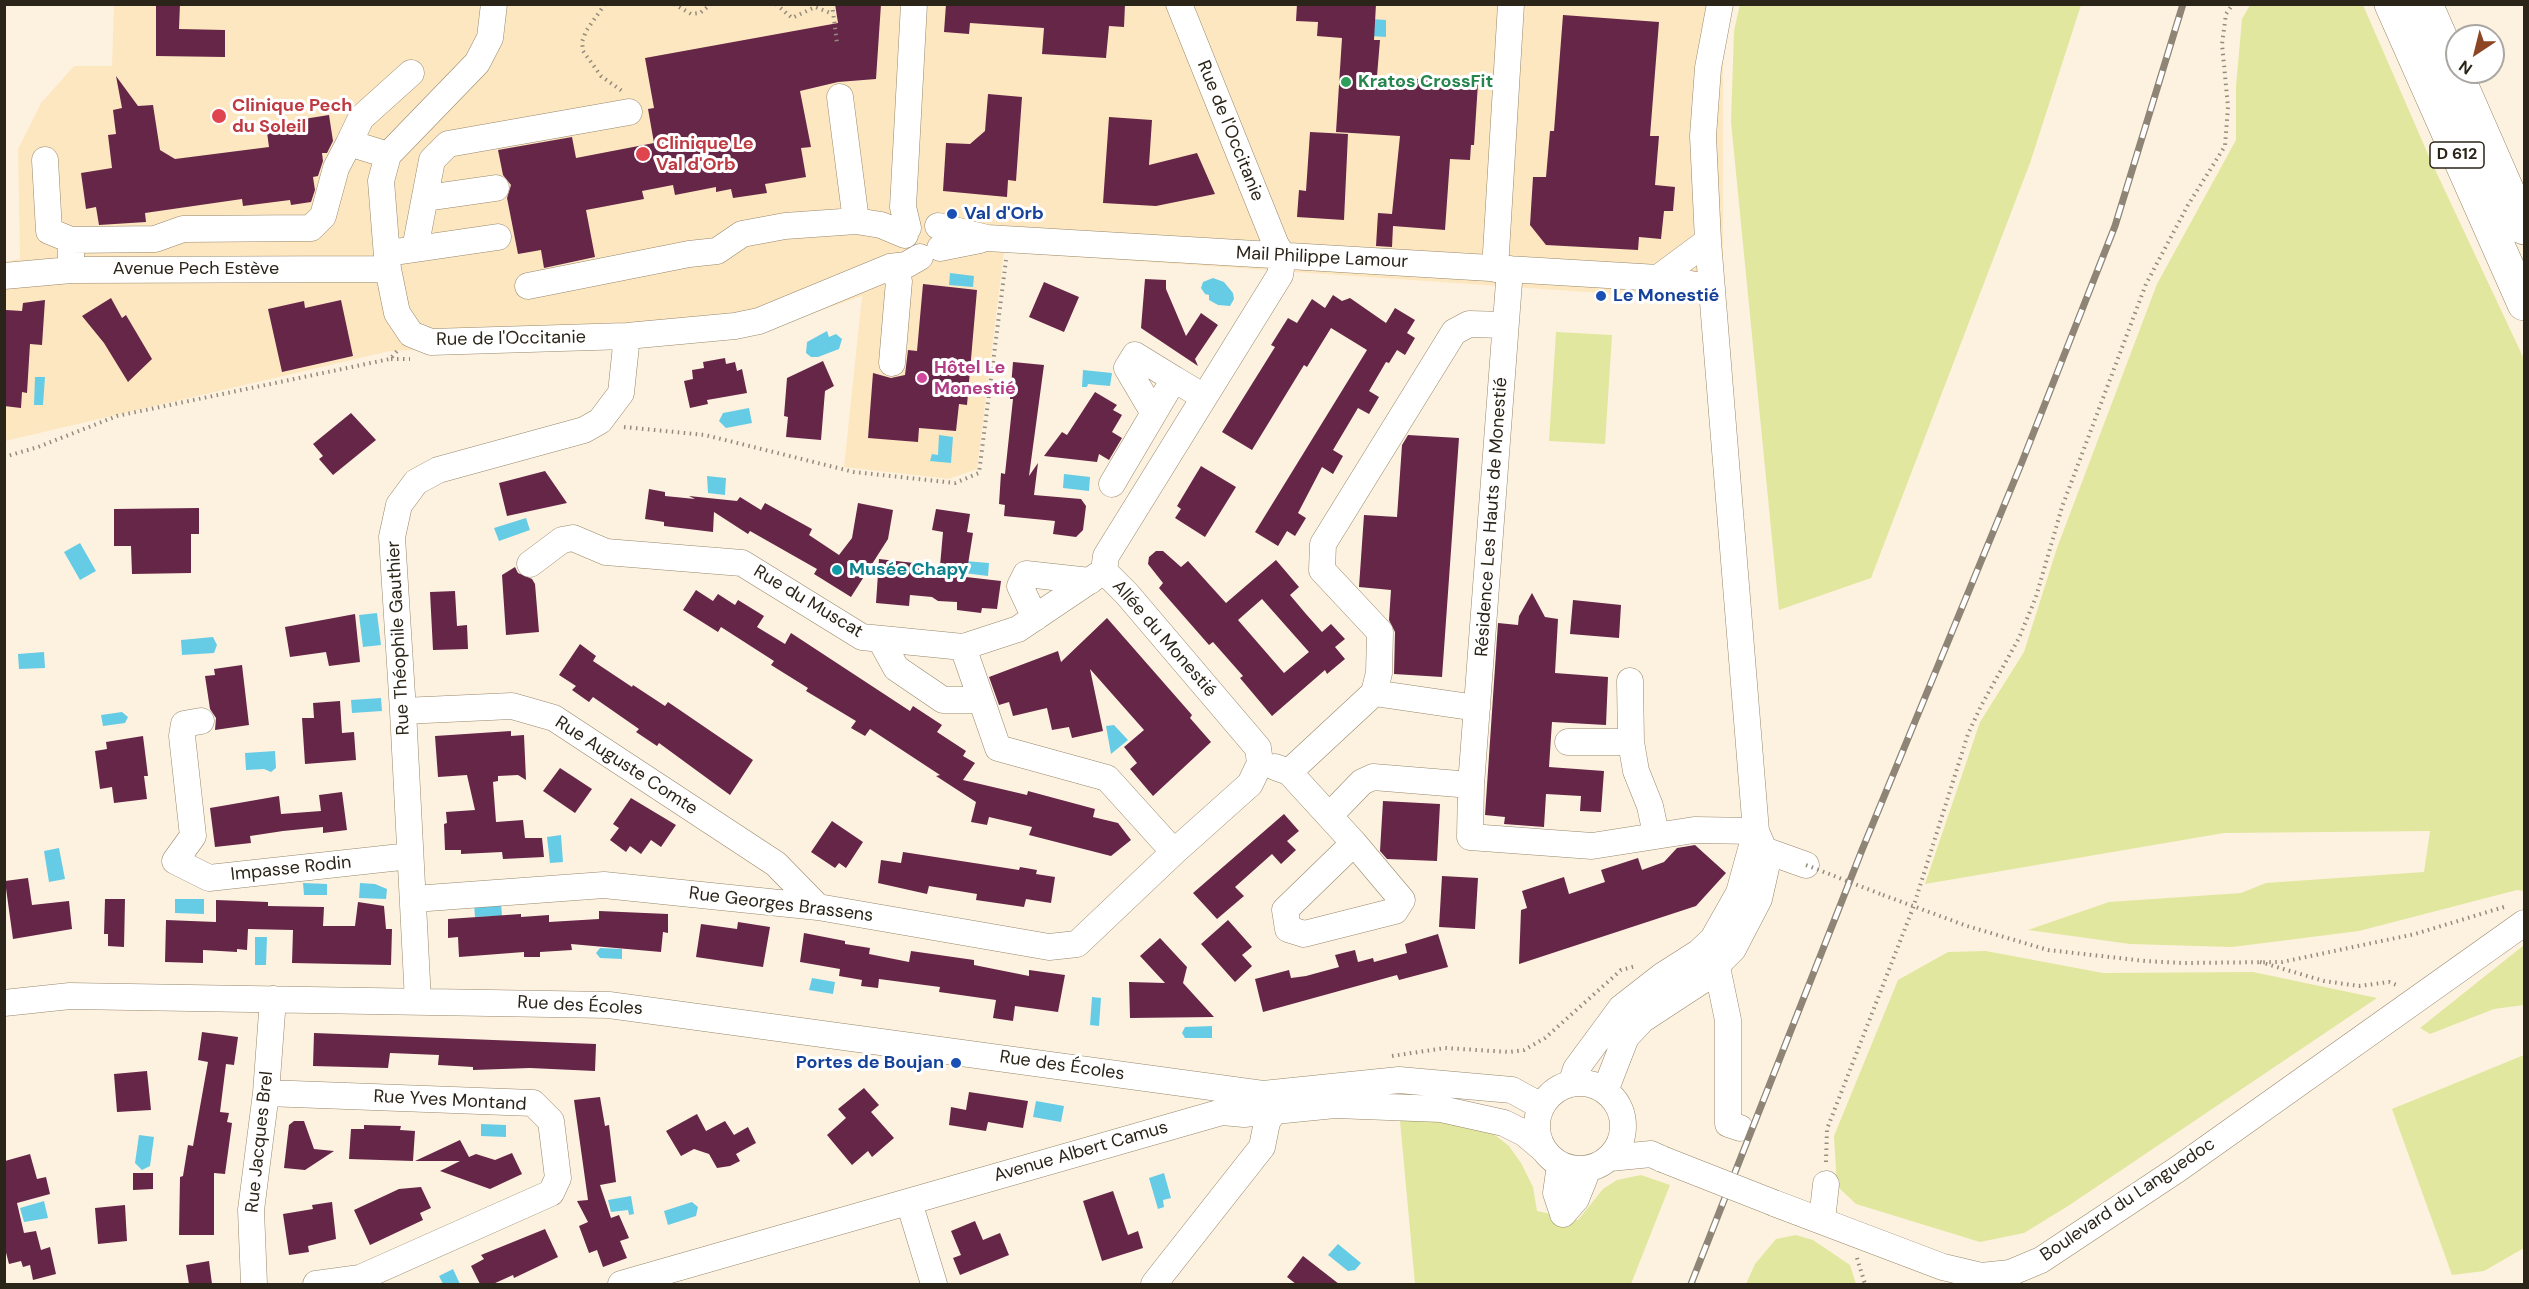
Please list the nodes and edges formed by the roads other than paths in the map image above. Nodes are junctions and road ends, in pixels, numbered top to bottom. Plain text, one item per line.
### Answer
1 (494, 4) edge
2 (914, 4) edge
3 (1179, 4) edge
4 (1511, 4) edge
5 (1720, 4) edge
6 (2391, 4) edge
7 (2426, 4) edge
8 (411, 72) dead end
9 (840, 97) dead end
10 (629, 111) road end
11 (349, 143) junction
12 (388, 155) junction
13 (45, 160) dead end
14 (496, 188) dead end
15 (426, 198) junction
16 (856, 221) junction
17 (2524, 228) edge
18 (498, 237) dead end
19 (921, 237) junction
20 (71, 240) junction
21 (1708, 241) junction
22 (416, 249) junction
23 (1283, 256) junction
24 (387, 261) junction
25 (890, 267) junction
26 (1502, 269) junction
27 (71, 270) junction
28 (4, 276) edge
29 (1658, 278) junction
30 (528, 286) dead end
31 (1712, 288) junction
32 (2524, 304) edge
33 (1505, 326) junction
34 (627, 336) junction
35 (892, 363) dead end
36 (1174, 379) junction
37 (1204, 397) junction
38 (1153, 412) junction
39 (1112, 484) dead end
40 (530, 564) dead end
41 (1097, 576) junction
42 (1035, 618) junction
43 (880, 639) junction
44 (963, 647) junction
45 (1630, 681) dead end
46 (1374, 693) junction
47 (981, 700) junction
48 (1477, 708) junction
49 (404, 711) junction
50 (201, 721) dead end
51 (1568, 742) dead end
52 (1631, 742) junction
53 (1260, 763) junction
54 (1289, 772) junction
55 (1471, 785) junction
56 (1330, 815) junction
57 (1656, 834) junction
58 (1760, 840) junction
59 (1354, 843) dead end
60 (1174, 852) junction
61 (410, 856) junction
62 (1806, 865) road end
63 (414, 899) junction
64 (818, 907) junction
65 (2517, 915) edge
66 (1717, 967) junction
67 (273, 999) junction
68 (418, 1001) junction
69 (4, 1003) edge
70 (1152, 1078) junction
71 (1571, 1084) junction
72 (1208, 1085) junction
73 (1605, 1091) junction
74 (266, 1093) junction
75 (1268, 1102) junction
76 (1541, 1106) junction
77 (1231, 1121) junction
78 (1623, 1123) junction
79 (1740, 1128) dead end
80 (1657, 1156) junction
81 (1551, 1157) junction
82 (1610, 1158) junction
83 (1588, 1169) junction
84 (1826, 1184) road end
85 (909, 1202) junction
86 (1822, 1220) junction
87 (254, 1284) edge
88 (316, 1284) edge
89 (621, 1284) edge
90 (934, 1284) edge
91 (1154, 1284) edge

1 - 12 street
2 - 19 street
3 - 23 street, Rue de l'Occitanie
4 - 26 street, Résidence Les Hauts de Monestié
5 - 21 street
6 - 32 highway, D 612
7 - 17 highway, D 612
8 - 11 street
9 - 16 street
10 - 15 street
11 - 12 street
11 - 20 street
12 - 24 street, Rue de l'Occitanie
13 - 20 street
14 - 15 street
15 - 22 street
16 - 19 street, Mail Philippe Lamour
16 - 30 street, Mail Philippe Lamour
18 - 22 street, Avenue Pech Estève
19 - 23 street, Mail Philippe Lamour
19 - 25 street
20 - 27 street
21 - 29 street
21 - 31 street
22 - 24 street, Avenue Pech Estève
23 - 26 street, Mail Philippe Lamour
23 - 37 street, Allée du Monestié
24 - 27 street, Avenue Pech Estève
24 - 34 street, Rue de l'Occitanie
25 - 34 street
25 - 35 street
26 - 29 street, Mail Philippe Lamour
26 - 33 street, Résidence Les Hauts de Monestié
27 - 28 street, Avenue Pech Estève
29 - 31 street, Mail Philippe Lamour
31 - 58 street
33 - 46 street
33 - 48 street, Résidence Les Hauts de Monestié
34 - 49 street, Rue Théophile Gauthier
36 - 37 street
36 - 38 street
36 - 38 street
37 - 41 street, Allée du Monestié
38 - 39 street
40 - 43 street, Rue du Muscat
41 - 42 street, Rue du Muscat
41 - 42 street
41 - 53 street, Allée du Monestié
42 - 44 street, Rue du Muscat
43 - 44 street, Rue du Muscat
43 - 47 street
44 - 47 street
45 - 52 street
46 - 48 street
46 - 54 street
47 - 60 street
48 - 55 street, Résidence Les Hauts de Monestié
49 - 61 street, Rue Théophile Gauthier
49 - 64 street, Rue Auguste Comte
50 - 61 street, Impasse Rodin
51 - 52 street
52 - 57 street
53 - 54 street
53 - 60 street
54 - 56 street
55 - 56 street
55 - 57 street, Résidence Les Hauts de Monestié
56 - 59 street
57 - 58 street, Résidence Les Hauts de Monestié
58 - 62 street, Résidence Les Hauts de Monestié
58 - 66 street
58 - 71 street
60 - 64 street, Rue Georges Brassens
61 - 63 street, Rue Théophile Gauthier
63 - 64 street, Rue Georges Brassens
63 - 68 street, Rue Théophile Gauthier
65 - 86 street, Boulevard du Languedoc
66 - 73 street
66 - 79 street
67 - 68 street, Rue des Écoles
67 - 69 street, Rue des Écoles
67 - 74 street, Rue Jacques Brel
68 - 70 street, Rue des Écoles
70 - 72 street, Rue des Écoles
70 - 77 street
71 - 73 street
71 - 76 street
72 - 75 street, Rue des Écoles
72 - 77 street, Rue des Écoles
73 - 78 street
74 - 87 street, Rue Jacques Brel
74 - 88 street, Rue Yves Montand
75 - 76 street
75 - 77 street, Avenue Albert Camus
75 - 77 street
75 - 81 street, Avenue Albert Camus
76 - 81 street
77 - 85 street, Avenue Albert Camus
77 - 91 street
78 - 80 street
78 - 82 street
80 - 82 street, Boulevard du Languedoc
80 - 86 street, Boulevard du Languedoc, bridge
81 - 83 street
81 - 83 street
82 - 83 street
84 - 86 street
85 - 89 street, Avenue Albert Camus
85 - 90 street

